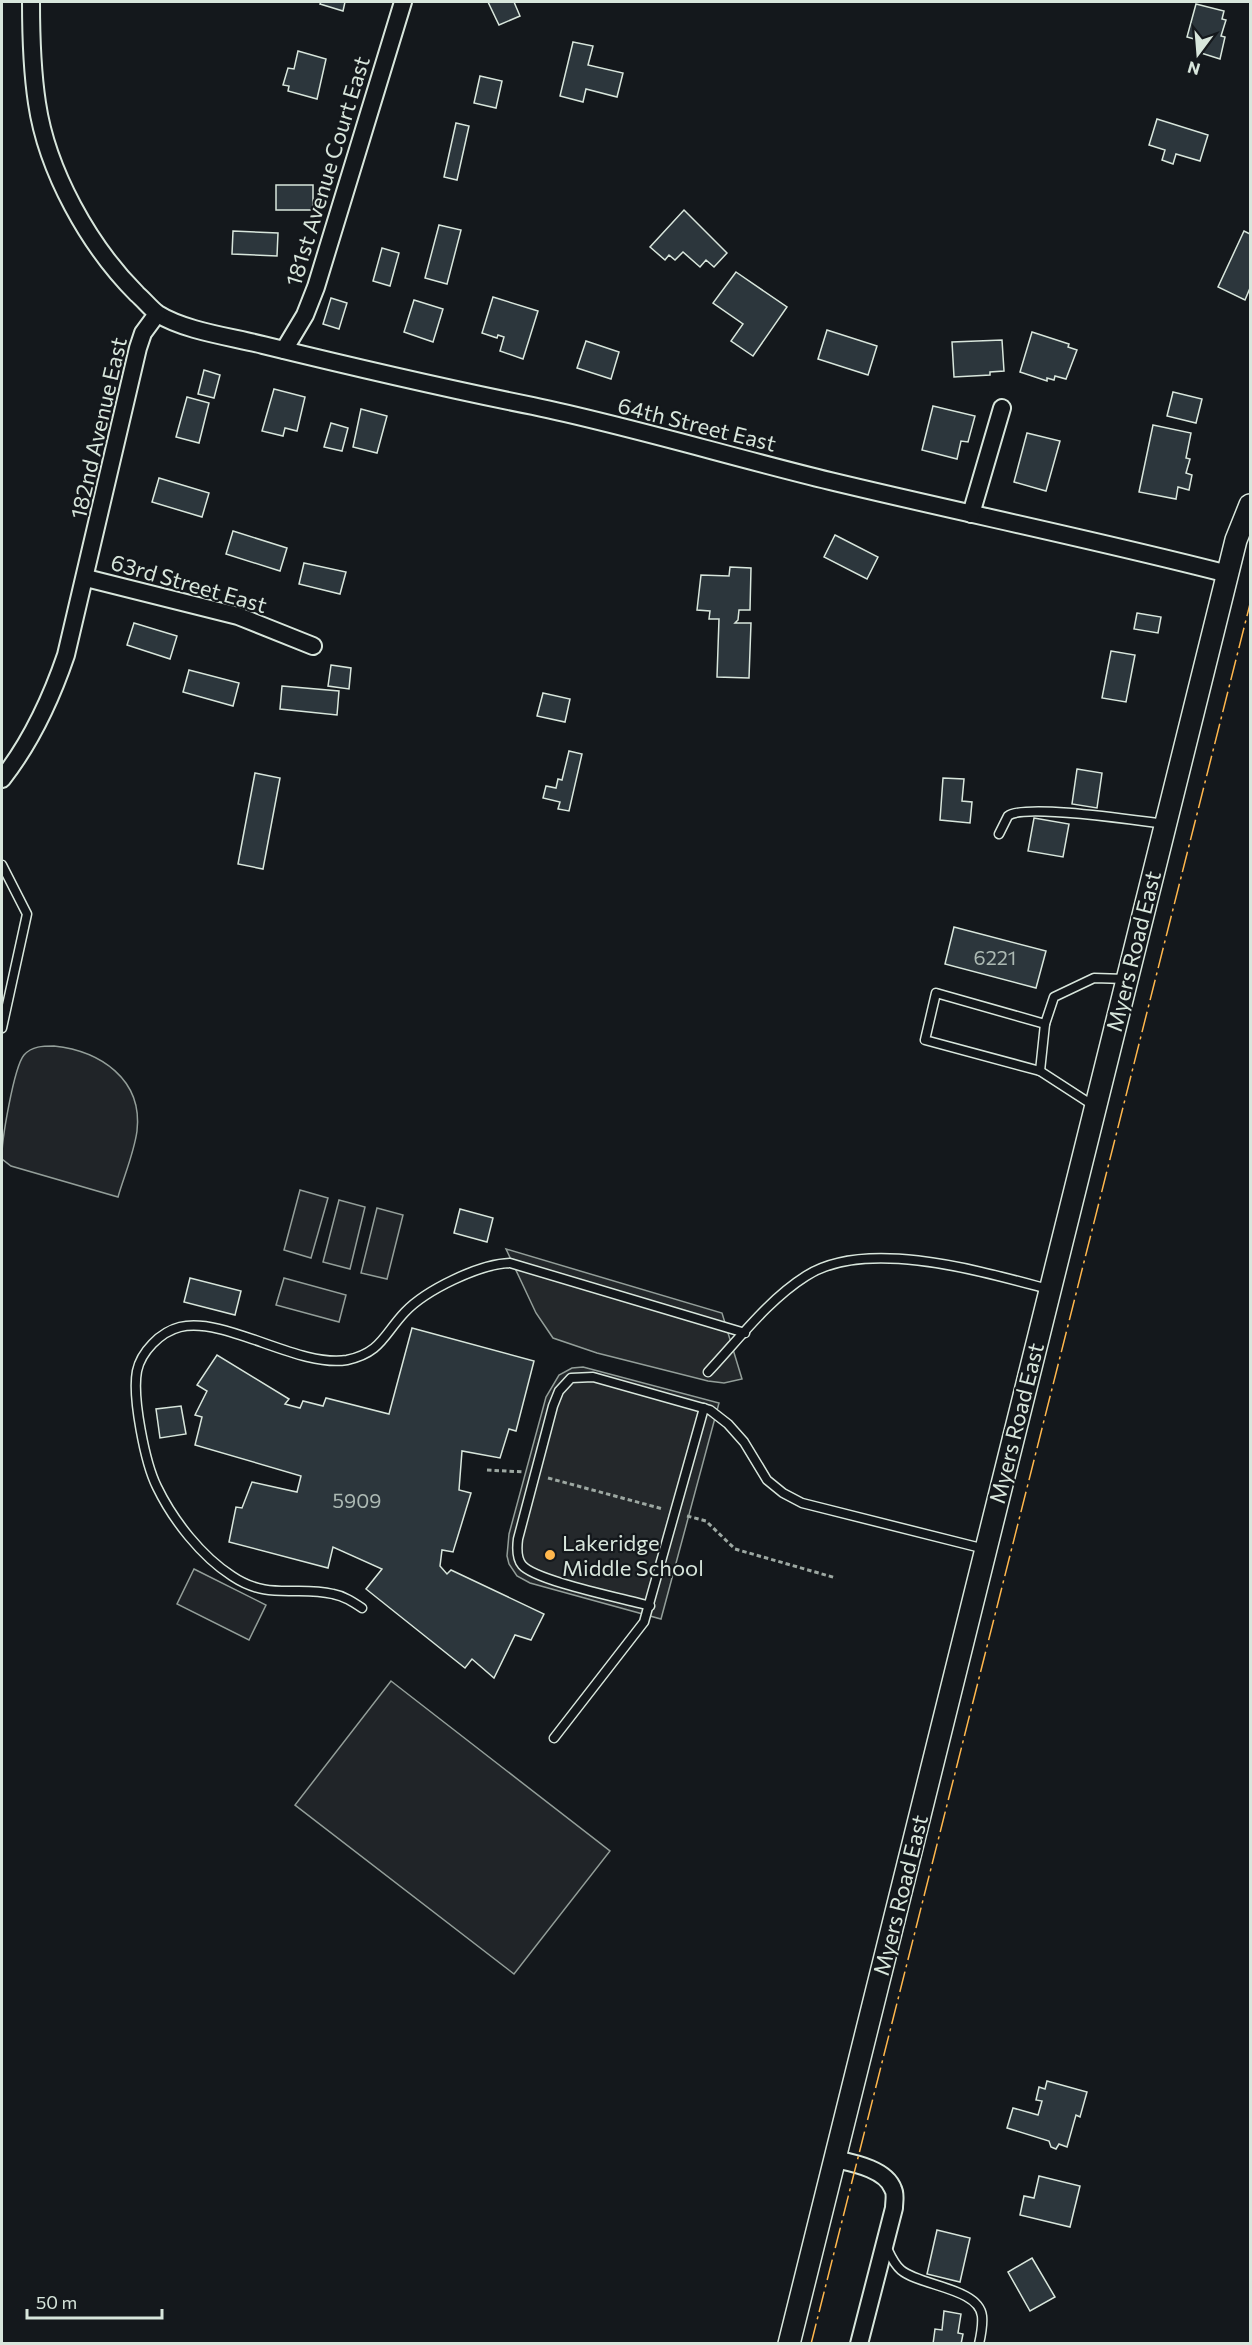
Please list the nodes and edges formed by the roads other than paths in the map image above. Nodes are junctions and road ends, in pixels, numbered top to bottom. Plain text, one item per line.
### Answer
1 (31, 2) edge
2 (403, 2) edge
3 (157, 314) junction
4 (284, 350) junction
5 (1002, 408) dead end
6 (1251, 505) edge
7 (971, 514) junction
8 (1228, 574) junction
9 (86, 578) junction
10 (313, 646) dead end
11 (2, 779) edge
12 (1165, 824) junction
13 (999, 834) dead end
14 (2, 865) edge
15 (1126, 979) junction
16 (1045, 1024) junction
17 (2, 1028) edge
18 (1040, 1071) junction
19 (1094, 1106) junction
20 (1049, 1289) junction
21 (745, 1333) junction
22 (708, 1372) dead end
23 (704, 1408) junction
24 (985, 1549) junction
25 (650, 1606) junction
26 (362, 1608) dead end
27 (554, 1738) dead end
28 (835, 2159) junction
29 (885, 2243) junction
30 (789, 2343) edge
31 (859, 2343) edge
32 (979, 2343) edge

1 - 3 street
2 - 4 street, 181st Avenue Court East
3 - 4 street, 64th Street East
3 - 9 street, 182nd Avenue East
4 - 7 street, 64th Street East
5 - 7 street
6 - 8 street, Myers Road East
7 - 8 street, 64th Street East
8 - 12 street, Myers Road East
9 - 10 street, 63rd Street East
9 - 11 street, 182nd Avenue East
12 - 13 lane
12 - 15 street, Myers Road East
14 - 17 lane
15 - 16 lane
15 - 19 street, Myers Road East
16 - 18 lane
16 - 18 lane
18 - 19 lane
19 - 20 street, Myers Road East
20 - 21 lane
20 - 24 street, Myers Road East
21 - 22 lane
21 - 26 lane
23 - 24 lane
23 - 25 lane
23 - 25 lane
24 - 28 street, Myers Road East
25 - 27 lane
28 - 29 street
28 - 30 street, Myers Road East
29 - 31 street
29 - 32 lane

